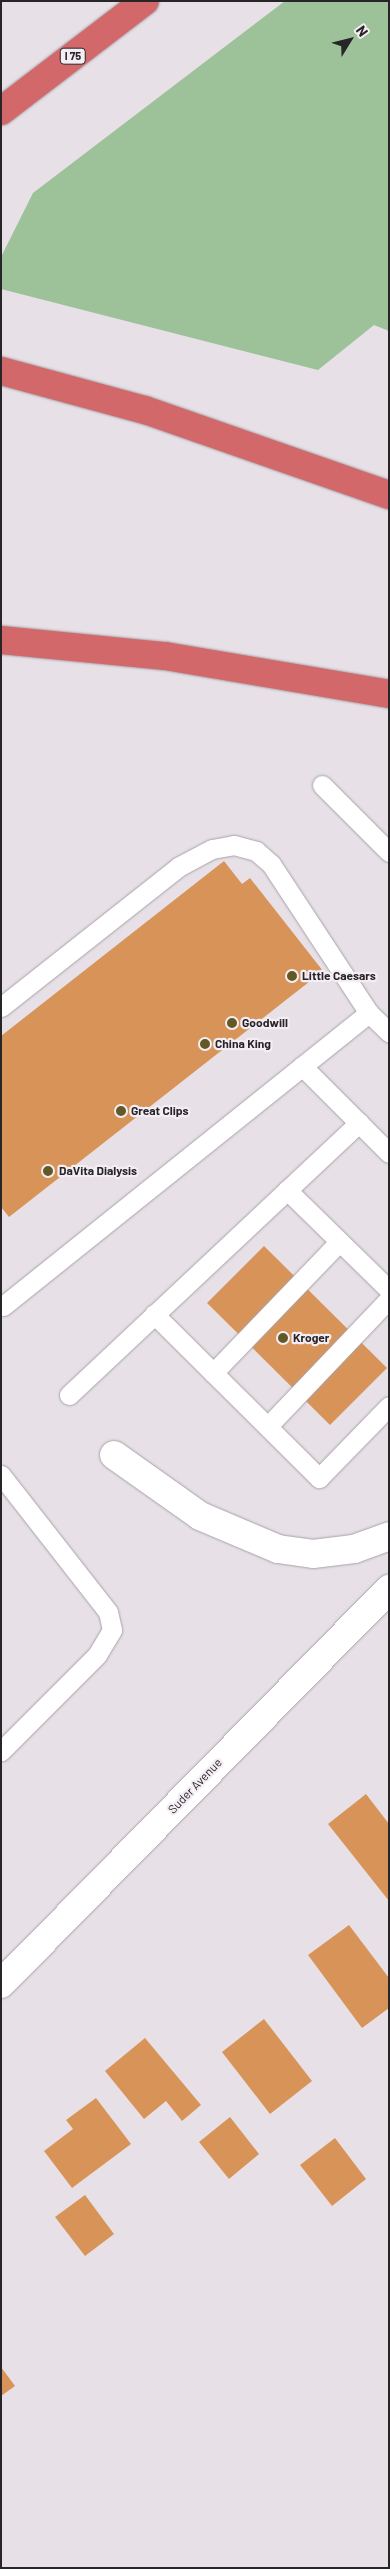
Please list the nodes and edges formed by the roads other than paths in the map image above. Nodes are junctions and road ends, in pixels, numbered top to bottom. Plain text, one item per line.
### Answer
1 (145, 1) edge
2 (1, 110) edge
3 (1, 371) edge
4 (389, 494) edge
5 (1, 640) edge
6 (389, 694) edge
7 (322, 785) dead end
8 (389, 852) edge
9 (1, 1007) edge
10 (370, 1013) junction
11 (389, 1032) edge
12 (302, 1066) junction
13 (359, 1123) junction
14 (389, 1153) edge
15 (287, 1190) junction
16 (340, 1242) junction
17 (389, 1290) edge
18 (389, 1299) edge
19 (3, 1306) dead end
20 (154, 1314) junction
21 (213, 1373) junction
22 (69, 1395) dead end
23 (389, 1406) edge
24 (268, 1426) junction
25 (114, 1455) dead end
26 (1, 1475) edge
27 (389, 1536) edge
28 (389, 1589) edge
29 (1, 1750) edge
30 (1, 1984) edge

1 - 2 highway, I 75
3 - 4 highway
5 - 6 highway
7 - 8 lane
9 - 10 lane
10 - 11 lane
10 - 12 lane
12 - 13 lane
12 - 19 lane
13 - 14 lane
13 - 15 lane
15 - 16 lane
15 - 20 lane
16 - 17 lane
16 - 21 lane
18 - 24 lane
20 - 21 lane
20 - 22 lane
21 - 24 lane
23 - 24 lane
25 - 27 street
26 - 29 lane
28 - 30 street, Suder Avenue

